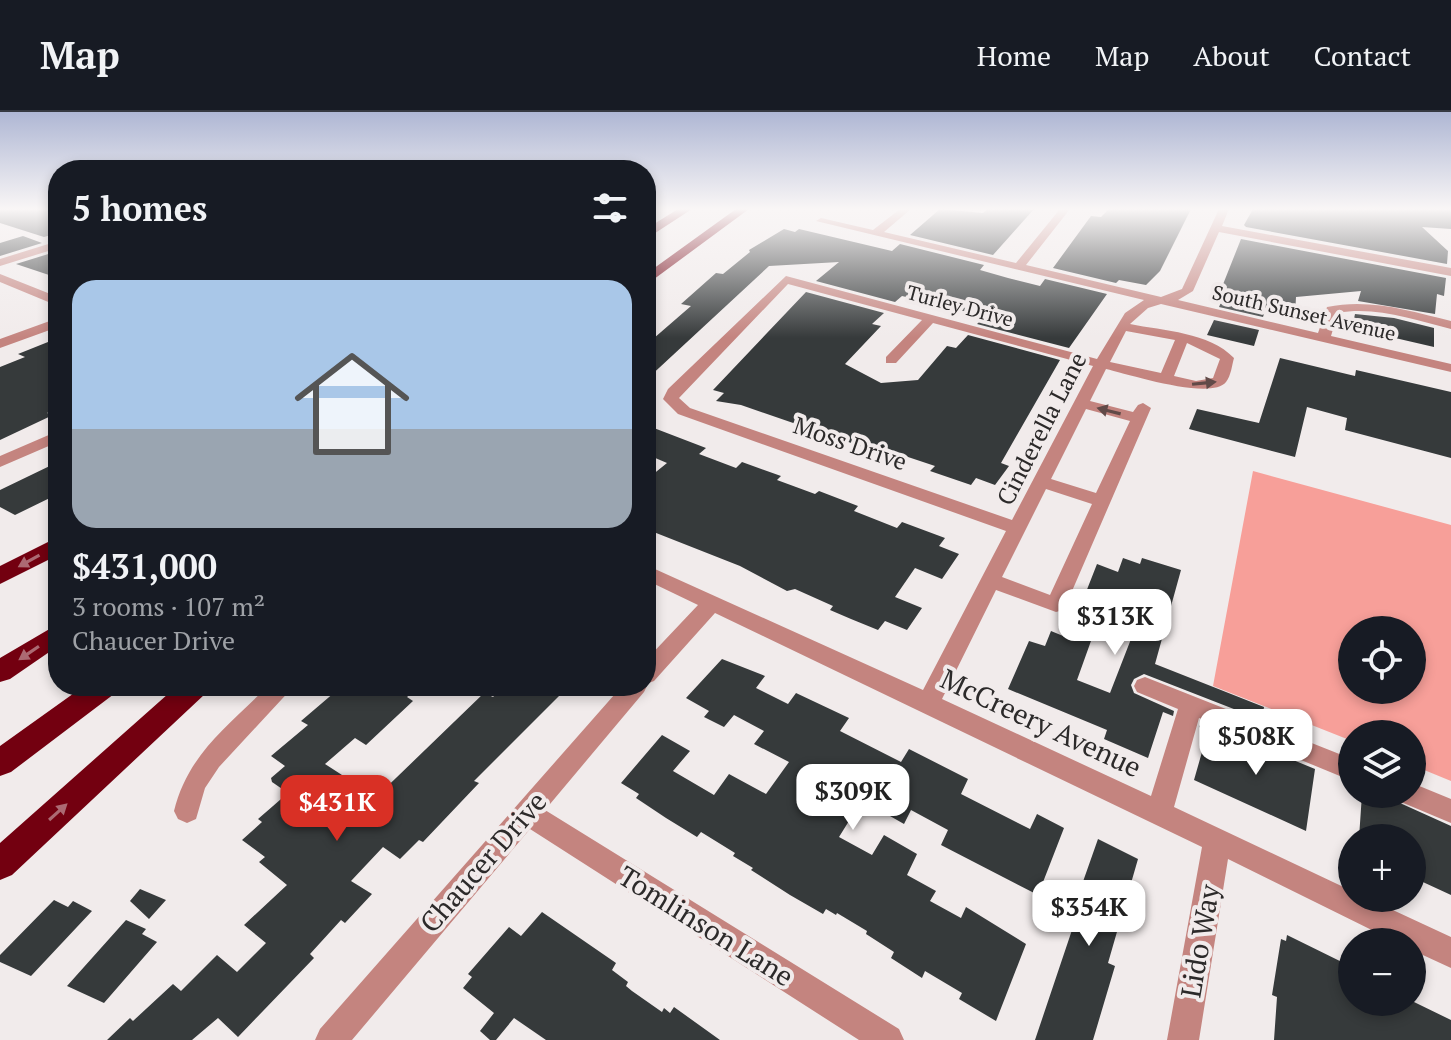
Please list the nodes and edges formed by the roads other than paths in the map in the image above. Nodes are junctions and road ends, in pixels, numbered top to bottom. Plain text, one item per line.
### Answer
1 (33, 252) edge
2 (685, 252) edge
3 (952, 252) edge
4 (1031, 252) edge
5 (1205, 252) edge
6 (1346, 252) edge
7 (0, 263) edge
8 (1018, 268) junction
9 (1451, 272) edge
10 (656, 274) edge
11 (0, 278) edge
12 (48, 295) edge
13 (1160, 300) junction
14 (930, 319) junction
15 (1451, 325) edge
16 (48, 326) edge
17 (1124, 327) junction
18 (1323, 338) junction
19 (1182, 340) junction
20 (0, 344) edge
21 (891, 360) dead end
22 (1101, 364) junction
23 (1451, 368) edge
24 (1166, 378) junction
25 (671, 399) joint
26 (1081, 403) junction
27 (48, 440) edge
28 (0, 462) edge
29 (1041, 482) junction
30 (1102, 501) junction
31 (1018, 529) junction
32 (48, 550) edge
33 (0, 576) edge
34 (656, 577) edge
35 (991, 580) junction
36 (711, 604) junction
37 (48, 640) edge
38 (656, 664) edge
39 (0, 672) edge
40 (1145, 686) dead end
41 (90, 696) edge
42 (184, 696) edge
43 (273, 696) edge
44 (627, 696) edge
45 (928, 703) junction
46 (1191, 704) junction
47 (0, 763) edge
48 (1338, 764) edge
49 (1426, 801) edge
50 (187, 811) dead end
51 (1451, 811) edge
52 (526, 812) junction
53 (1159, 813) junction
54 (1217, 841) junction
55 (0, 864) edge
56 (1451, 953) edge
57 (331, 1040) edge
58 (888, 1040) edge
59 (1183, 1040) edge

1 - 7 street
2 - 10 highway
3 - 8 street, South Sunset Avenue
4 - 8 street
5 - 13 street, Cinderella Lane
6 - 9 street
8 - 13 street, South Sunset Avenue
11 - 12 street
13 - 17 street, Cinderella Lane
13 - 18 street, South Sunset Avenue
14 - 21 street
14 - 22 street, Turley Drive
14 - 25 street, Turley Drive
15 - 18 street
16 - 20 street
17 - 19 street
17 - 22 street, Cinderella Lane
18 - 23 street, South Sunset Avenue
19 - 24 street
24 -> 19 street, Turley Drive
22 - 24 street, Turley Drive
22 - 26 street, Cinderella Lane
25 - 31 street, Moss Drive
26 - 29 street, Cinderella Lane
30 -> 26 street
27 - 28 street
29 - 30 street
29 - 31 street, Cinderella Lane
30 - 35 street
31 - 35 street, Cinderella Lane
32 -> 33 highway
34 - 36 street, McCreery Avenue
35 - 45 street, Cinderella Lane
36 - 38 street
36 - 45 street, McCreery Avenue
37 -> 39 highway
40 - 46 street
41 - 47 highway
55 -> 42 highway
43 - 50 street
44 - 52 street, Chaucer Drive
45 - 53 street, McCreery Avenue
46 - 48 street
46 - 53 street
49 - 51 street
52 - 57 street, Chaucer Drive
52 - 58 street, Tomlinson Lane
53 - 54 street, McCreery Avenue
54 - 56 street, McCreery Avenue
54 - 59 street, Lido Way

